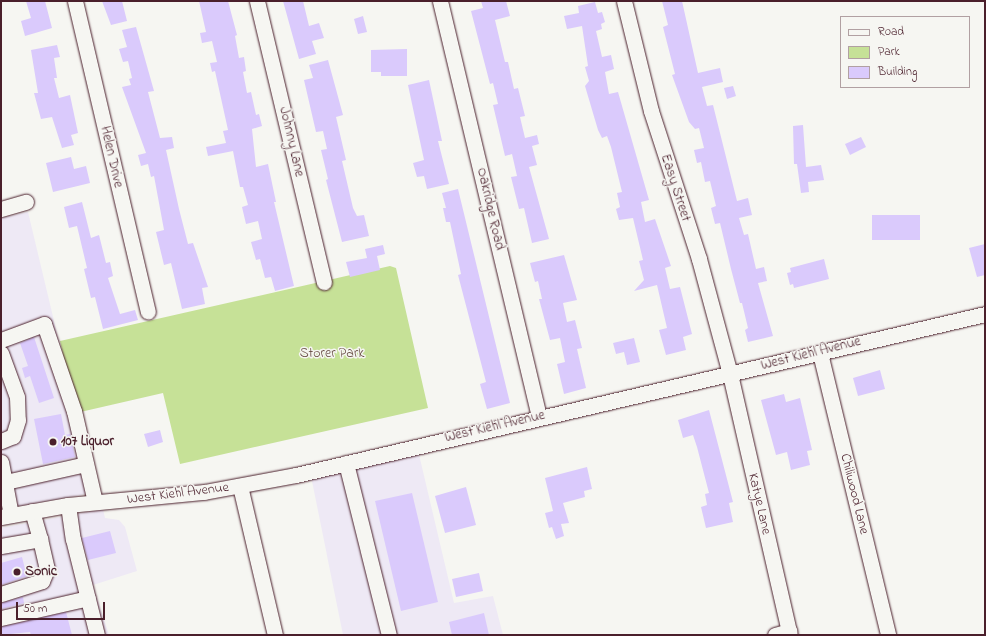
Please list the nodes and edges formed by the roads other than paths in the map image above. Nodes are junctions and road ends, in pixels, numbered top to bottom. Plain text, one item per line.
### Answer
1 (74, 1) edge
2 (257, 1) edge
3 (440, 1) edge
4 (624, 1) edge
5 (26, 202) dead end
6 (1, 209) edge
7 (324, 282) dead end
8 (148, 312) dead end
9 (985, 314) edge
10 (1, 340) edge
11 (1, 353) edge
12 (820, 353) junction
13 (730, 374) junction
14 (539, 416) junction
15 (1, 441) edge
16 (1, 462) edge
17 (346, 463) junction
18 (86, 464) junction
19 (3, 482) edge
20 (240, 486) junction
21 (95, 502) junction
22 (68, 505) junction
23 (32, 511) junction
24 (6, 516) edge
25 (40, 539) junction
26 (1, 546) edge
27 (1, 594) edge
28 (88, 598) junction
29 (1, 618) edge
30 (785, 634) edge
31 (97, 635) edge
32 (275, 635) edge
33 (389, 635) edge
34 (888, 635) edge

1 - 8 street, Helen Drive
2 - 7 street, Johnny Lane
3 - 14 street, Oakridge Road
4 - 13 street, Easy Street
5 - 6 street
9 - 12 street, West Kiehl Avenue
10 - 18 street
11 - 15 street
12 - 13 street, West Kiehl Avenue
12 - 34 street, Chiliwood Lane
13 - 14 street, West Kiehl Avenue
13 - 30 street, Katye Lane
14 - 17 street, West Kiehl Avenue
16 - 19 street
17 - 20 street, West Kiehl Avenue
17 - 33 street
18 - 19 street
18 - 21 street
19 - 24 street
20 - 21 street, West Kiehl Avenue
20 - 32 street
21 - 22 street, West Kiehl Avenue
22 - 23 street, West Kiehl Avenue
22 - 28 street
23 - 24 street, West Kiehl Avenue
23 - 25 street
25 - 26 street
25 - 27 street
28 - 29 street
28 - 31 street

